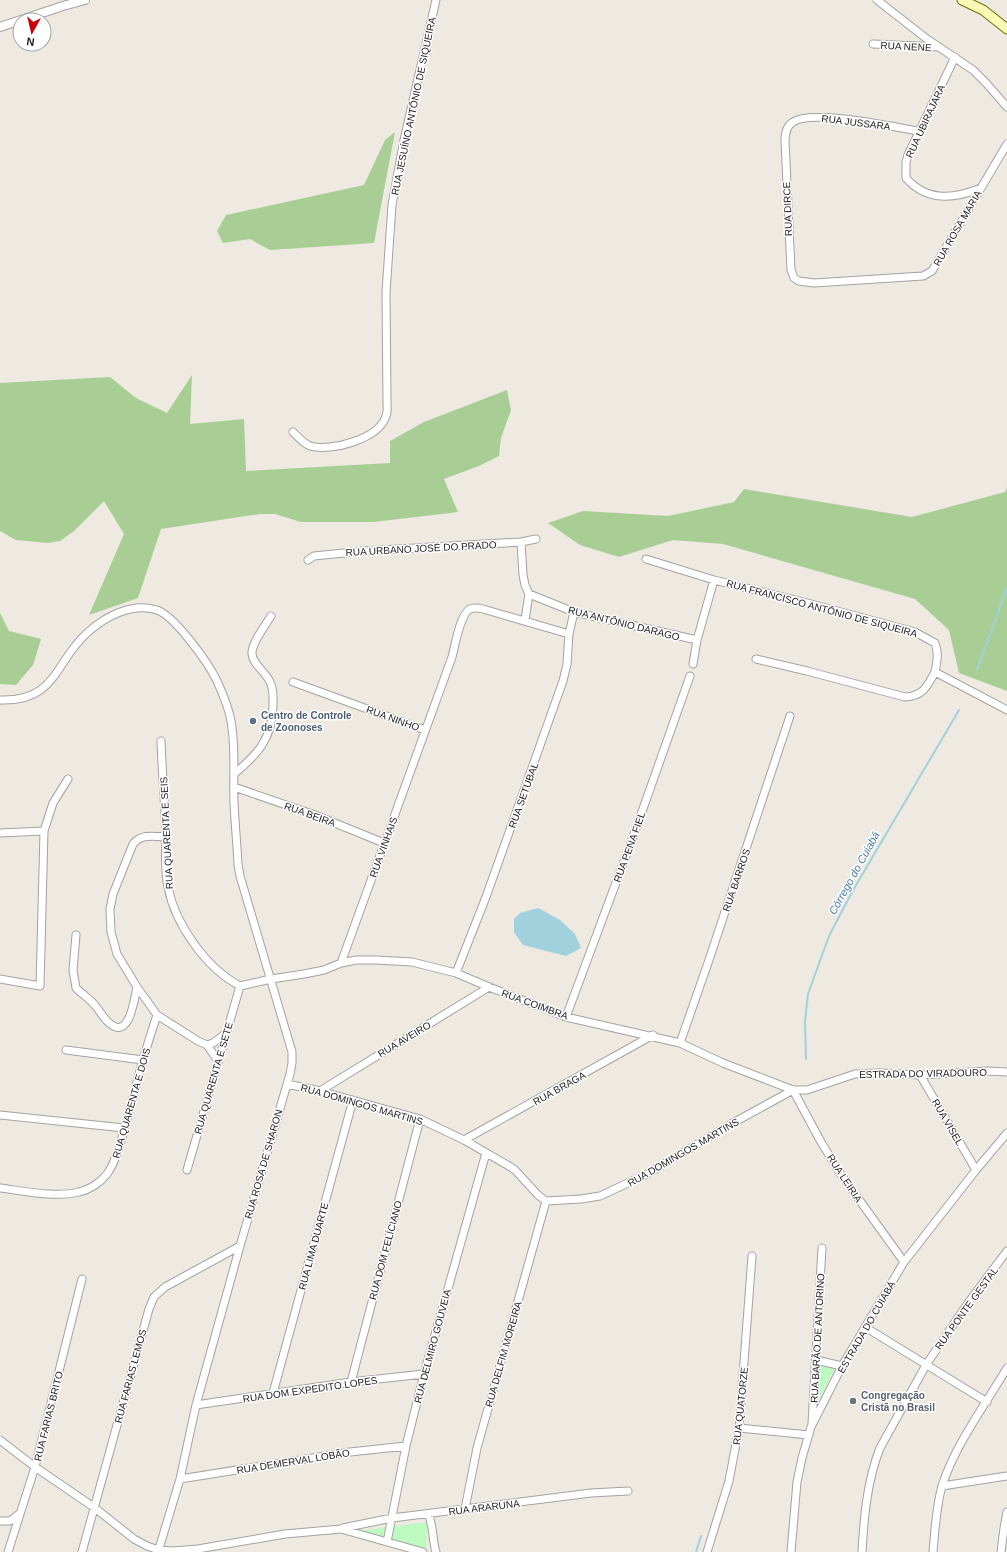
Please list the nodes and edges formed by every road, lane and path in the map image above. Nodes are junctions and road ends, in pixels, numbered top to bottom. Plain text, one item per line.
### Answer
1 (85, 0) edge
2 (436, 0) edge
3 (877, 0) edge
4 (962, 0) edge
5 (0, 27) edge
6 (1007, 29) edge
7 (872, 44) dead end
8 (939, 47) junction
9 (955, 57) junction
10 (1007, 108) edge
11 (793, 121) joint
12 (918, 131) junction
13 (1007, 144) edge
14 (981, 188) junction
15 (814, 283) joint
16 (293, 432) dead end
17 (536, 538) dead end
18 (521, 542) junction
19 (646, 559) dead end
20 (308, 560) dead end
21 (714, 580) junction
22 (529, 594) junction
23 (574, 612) junction
24 (271, 616) dead end
25 (525, 620) junction
26 (569, 634) junction
27 (697, 640) junction
28 (756, 659) dead end
29 (693, 664) dead end
30 (935, 672) junction
31 (690, 676) dead end
32 (293, 682) dead end
33 (0, 700) edge
34 (1007, 710) edge
35 (790, 716) dead end
36 (425, 730) junction
37 (161, 741) dead end
38 (234, 774) junction
39 (68, 779) dead end
40 (234, 787) junction
41 (44, 831) junction
42 (0, 833) edge
43 (166, 837) junction
44 (384, 843) junction
45 (76, 935) dead end
46 (340, 963) junction
47 (456, 973) junction
48 (0, 979) edge
49 (271, 979) junction
50 (240, 986) junction
51 (137, 987) junction
52 (489, 987) junction
53 (157, 1015) junction
54 (566, 1017) junction
55 (225, 1034) junction
56 (653, 1035) junction
57 (680, 1043) junction
58 (207, 1045) junction
59 (66, 1050) dead end
60 (143, 1060) junction
61 (218, 1061) junction
62 (1007, 1072) edge
63 (920, 1075) junction
64 (287, 1084) junction
65 (794, 1090) junction
66 (320, 1091) junction
67 (353, 1100) junction
68 (0, 1115) edge
69 (420, 1119) junction
70 (124, 1128) junction
71 (1007, 1133) edge
72 (464, 1140) junction
73 (486, 1153) junction
74 (187, 1170) dead end
75 (976, 1170) junction
76 (0, 1188) edge
77 (546, 1201) junction
78 (240, 1246) junction
79 (822, 1248) dead end
80 (1007, 1251) edge
81 (752, 1256) dead end
82 (904, 1262) junction
83 (82, 1279) dead end
84 (865, 1328) junction
85 (816, 1360) junction
86 (926, 1365) junction
87 (842, 1366) junction
88 (1007, 1368) edge
89 (424, 1374) junction
90 (351, 1382) junction
91 (273, 1393) junction
92 (986, 1402) junction
93 (196, 1406) junction
94 (811, 1427) junction
95 (739, 1428) junction
96 (809, 1435) junction
97 (0, 1440) edge
98 (406, 1446) junction
99 (35, 1467) junction
100 (1007, 1476) edge
101 (180, 1479) junction
102 (942, 1486) junction
103 (628, 1492) dead end
104 (95, 1508) junction
105 (465, 1509) junction
106 (1007, 1512) edge
107 (19, 1514) junction
108 (428, 1514) junction
109 (392, 1518) junction
110 (0, 1521) edge
111 (341, 1529) junction
112 (387, 1542) junction
113 (158, 1551) edge
114 (8, 1552) edge
115 (82, 1552) edge
116 (423, 1552) edge
117 (436, 1552) edge
118 (707, 1552) edge
119 (791, 1552) edge
120 (862, 1552) edge
121 (933, 1552) edge
122 (1001, 1552) edge

1 - 5 street
2 - 16 street, RUA JESUÍNO ANTÔNIO DE SIQUEIRA
3 - 8 street
4 - 6 main road
7 - 8 street, RUA NENE
8 - 9 street
9 - 10 street
9 - 12 street, RUA UBIRAJARA
11 - 12 street, RUA JUSSARA
11 - 15 street, RUA DIRCE
12 - 14 street, RUA UBIRAJARA
13 - 14 street, RUA ROSA MARIA
14 - 15 street, RUA ROSA MARIA
17 - 18 street, RUA URBANO JOSÉ DO PRADO
18 - 20 street, RUA URBANO JOSÉ DO PRADO
18 - 22 street
19 - 21 street, RUA FRANCISCO ANTÔNIO DE SIQUEIRA
21 - 27 street
21 - 30 street, RUA FRANCISCO ANTÔNIO DE SIQUEIRA
22 - 23 street, RUA ANTÔNIO DARAGO
22 - 25 street
23 - 26 street, RUA SETUBAL
23 - 27 street, RUA ANTÔNIO DARAGO
24 - 38 street
25 - 26 street
25 - 36 street, RUA VINHAIS
26 - 47 street, RUA SETUBAL
27 - 29 street
28 - 30 street
30 - 34 street
31 - 54 street, RUA PENA FIEL
32 - 36 street, RUA NINHO
33 - 38 street, RUA ROSA DE SHARON
35 - 57 street, RUA BARROS
36 - 44 street, RUA VINHAIS
37 - 43 street, RUA QUARENTA E SEIS
38 - 40 street, RUA ROSA DE SHARON
39 - 41 street
40 - 44 street, RUA BEIRA
40 - 49 street, RUA ROSA DE SHARON
41 - 42 street
41 - 48 street
43 - 50 street, RUA QUARENTA E SEIS
43 - 51 street
44 - 46 street, RUA VINHAIS
45 - 51 street
46 - 47 street, RUA COIMBRA
46 - 49 street, RUA COIMBRA
47 - 52 street, RUA COIMBRA
49 - 50 street
49 - 64 street, RUA ROSA DE SHARON
50 - 55 street, RUA QUARENTA E SETE
51 - 53 street
52 - 54 street, RUA COIMBRA
52 - 66 street, RUA AVEIRO
53 - 58 street
53 - 60 street, RUA QUARENTA E DOIS
54 - 56 street, RUA COIMBRA
55 - 58 street
55 - 61 street, RUA QUARENTA E SETE
56 - 57 street, RUA COIMBRA
56 - 72 street, RUA BRAGA
57 - 65 street, RUA COIMBRA
58 - 61 street
59 - 60 street
60 - 70 street, RUA QUARENTA E DOIS
61 - 74 street, RUA QUARENTA E SETE
62 - 63 street, ESTRADA DO VIRADOURO
63 - 65 street, ESTRADA DO VIRADOURO
63 - 75 street, RUA VISEL
64 - 66 street, RUA DOMINGOS MARTINS
64 - 78 street, RUA ROSA DE SHARON
65 - 77 street, RUA DOMINGOS MARTINS
65 - 82 street, RUA LEIRIA
66 - 67 street, RUA DOMINGOS MARTINS
67 - 69 street, RUA DOMINGOS MARTINS
67 - 91 street, RUA LIMA DUARTE
68 - 70 street
69 - 72 street, RUA DOMINGOS MARTINS
69 - 90 street, RUA DOM FELÍCIANO
70 - 76 street, RUA QUARENTA E DOIS
71 - 75 street, ESTRADA DO CUIABÁ
72 - 73 street, RUA DOMINGOS MARTINS
73 - 77 street, RUA DOMINGOS MARTINS
73 - 89 street, RUA DELMIRO GOUVEIA
75 - 82 street, ESTRADA DO CUIABÁ
77 - 105 street, RUA DELFIM MOREIRA
78 - 93 street, RUA ROSA DE SHARON
78 - 104 street, RUA FARIAS LEMOS
79 - 85 street, RUA BARÃO DE ANTORINO
80 - 86 street, RUA PONTE GESTAL
81 - 95 street, RUA QUATORZE
82 - 84 street, ESTRADA DO CUIABÁ
83 - 99 street, RUA FARIAS BRITO
84 - 86 street
84 - 87 street, ESTRADA DO CUIABÁ
85 - 87 street
85 - 94 street, RUA BARÃO DE ANTORINO
86 - 92 street
86 - 120 street, RUA PONTE GESTAL
87 - 94 street, ESTRADA DO CUIABÁ
88 - 92 street
89 - 90 street, RUA DOM EXPEDITO LOPES
89 - 98 street, RUA DELMIRO GOUVEIA
90 - 91 street, RUA DOM EXPEDITO LOPES
91 - 93 street, RUA DOM EXPEDITO LOPES
92 - 102 street
93 - 101 street, RUA ROSA DE SHARON
94 - 96 street, ESTRADA DO CUIABÁ
95 - 96 street
95 - 118 street, RUA QUATORZE
96 - 119 street, ESTRADA DO CUIABÁ
97 - 99 street
98 - 101 street, RUA DEMERVAL LOBÃO
98 - 109 street, RUA DELMIRO GOUVEIA
99 - 104 street
99 - 107 street, RUA FARIAS BRITO
100 - 102 street
101 - 113 street, RUA ROSA DE SHARON
102 - 121 street
103 - 105 street, RUA ARARUNA
104 - 113 street
104 - 115 street, RUA FARIAS LEMOS
105 - 108 street, RUA ARARUNA
106 - 122 street
107 - 110 street
107 - 114 street, RUA FARIAS BRITO
108 - 109 street, RUA ARARUNA
108 - 117 street
109 - 111 street, RUA ARARUNA
109 - 112 street, RUA DELMIRO GOUVEIA
111 - 112 street
111 - 113 street
112 - 116 street

